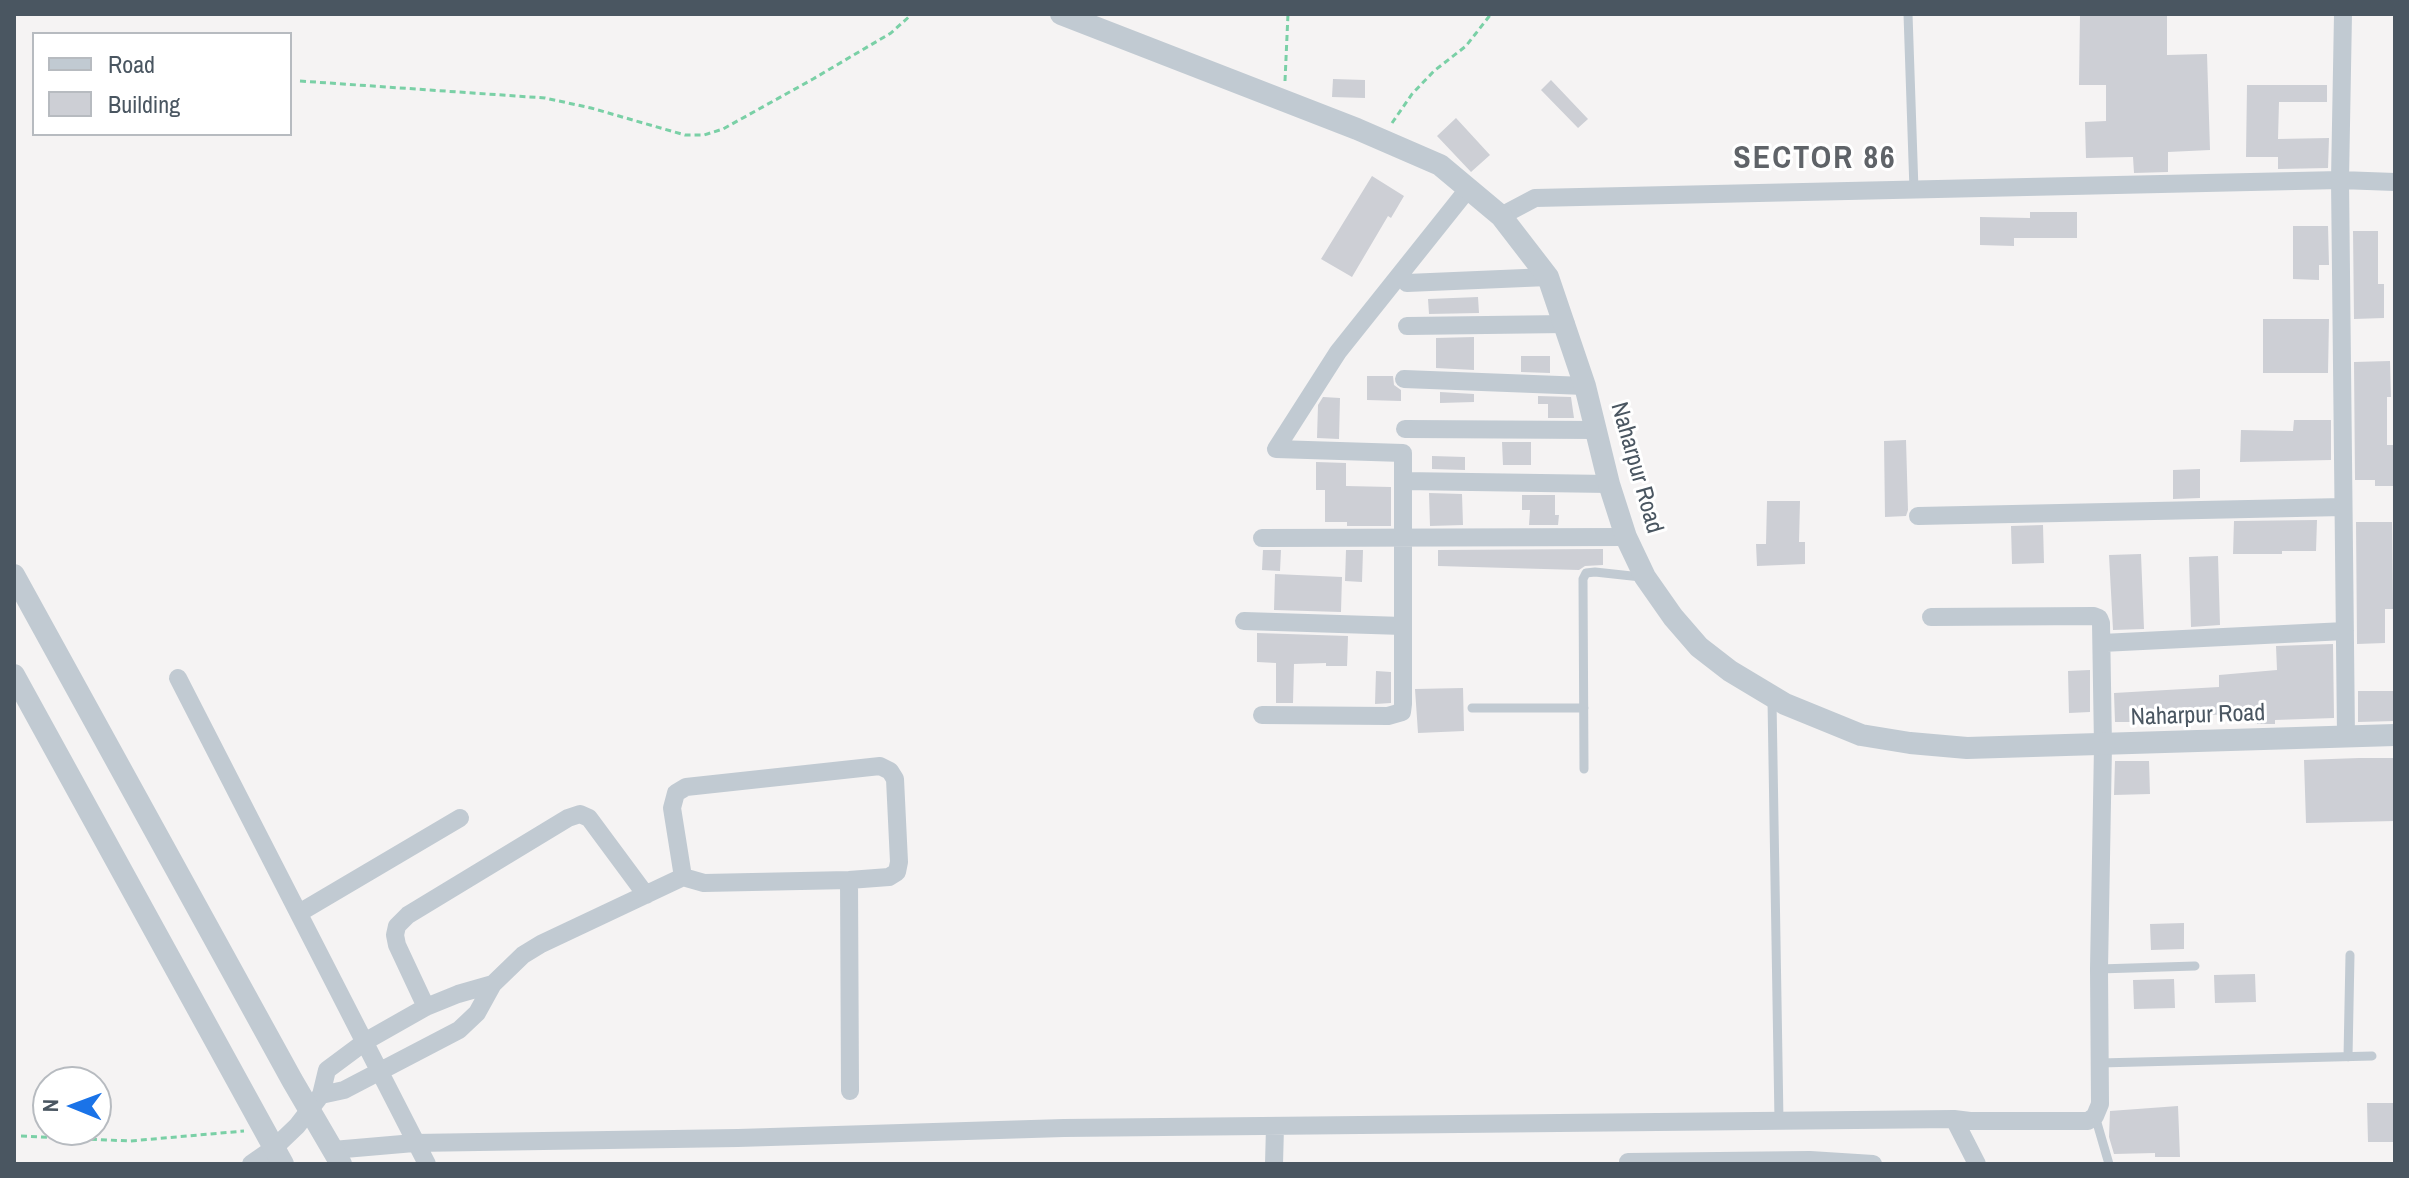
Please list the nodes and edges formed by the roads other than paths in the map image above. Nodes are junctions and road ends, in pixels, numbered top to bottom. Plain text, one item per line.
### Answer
1 (1061, 14) edge
2 (1908, 14) edge
3 (2343, 14) edge
4 (2340, 180) junction
5 (2395, 182) edge
6 (1468, 189) junction
7 (1914, 190) junction
8 (1501, 216) junction
9 (1548, 277) junction
10 (1407, 283) dead end
11 (1566, 324) junction
12 (1407, 326) dead end
13 (1404, 379) dead end
14 (1585, 386) junction
15 (1405, 429) dead end
16 (1596, 430) junction
17 (1403, 481) junction
18 (1609, 484) junction
19 (2343, 507) junction
20 (1918, 516) dead end
21 (1403, 537) junction
22 (1626, 537) junction
23 (1262, 538) dead end
24 (14, 575) edge
25 (1645, 577) junction
26 (1931, 617) dead end
27 (1244, 621) dead end
28 (1403, 626) junction
29 (2345, 631) junction
30 (2102, 643) junction
31 (178, 678) dead end
32 (17, 687) edge
33 (1772, 696) junction
34 (1472, 708) dead end
35 (1584, 708) junction
36 (1262, 715) dead end
37 (2395, 735) edge
38 (2346, 736) junction
39 (2103, 746) junction
40 (1584, 769) dead end
41 (460, 818) dead end
42 (683, 877) junction
43 (849, 880) junction
44 (646, 895) junction
45 (299, 913) junction
46 (2350, 955) dead end
47 (2195, 966) dead end
48 (2099, 969) junction
49 (493, 984) junction
50 (426, 1007) junction
51 (366, 1041) junction
52 (2372, 1056) dead end
53 (2348, 1057) junction
54 (2100, 1063) junction
55 (380, 1072) junction
56 (850, 1091) dead end
57 (315, 1102) junction
58 (2095, 1116) junction
59 (1954, 1119) junction
60 (1779, 1121) junction
61 (1275, 1127) junction
62 (414, 1143) junction
63 (274, 1147) edge
64 (337, 1157) edge
65 (1628, 1162) dead end
66 (1975, 1163) edge
67 (251, 1164) edge
68 (427, 1164) edge
69 (1274, 1164) edge
70 (1873, 1164) edge
71 (2109, 1164) edge

1 - 6 street, Naharpur Road
2 - 7 lane
3 - 4 street
4 - 5 street
4 - 7 street
4 - 19 street
6 - 8 street, Naharpur Road
6 - 17 street
7 - 8 street
8 - 9 street, Naharpur Road
9 - 10 street
9 - 11 street, Naharpur Road
11 - 12 street
11 - 14 street, Naharpur Road
13 - 14 street
14 - 16 street, Naharpur Road
15 - 16 street
16 - 18 street, Naharpur Road
17 - 18 street
17 - 21 street
18 - 22 street, Naharpur Road
19 - 20 street
19 - 29 street
21 - 22 street
21 - 23 street
21 - 28 street
22 - 25 street, Naharpur Road
24 - 57 street
25 - 33 street, Naharpur Road
25 - 35 lane
26 - 30 street
27 - 28 street
28 - 36 street
29 - 30 street
29 - 38 street
30 - 39 street
31 - 45 street
32 - 63 street
33 - 39 street, Naharpur Road
33 - 60 lane
34 - 35 lane
35 - 40 lane
37 - 38 street, Naharpur Road
38 - 39 street, Naharpur Road
39 - 48 street
41 - 45 street
42 - 43 street
42 - 43 street
42 - 44 street
43 - 56 street
44 - 49 street
44 - 50 street
45 - 51 street
46 - 53 lane
47 - 48 lane
48 - 54 street
49 - 50 street
49 - 55 street
50 - 51 street
51 - 55 street
51 - 57 street
52 - 53 lane
53 - 54 lane
54 - 58 street
55 - 57 street
55 - 62 street
57 - 63 street
57 - 64 street
58 - 59 street
58 - 71 lane
59 - 60 street
59 - 66 street
60 - 61 street
61 - 62 street
61 - 69 street
62 - 64 street
62 - 68 street
63 - 67 street
65 - 70 street

